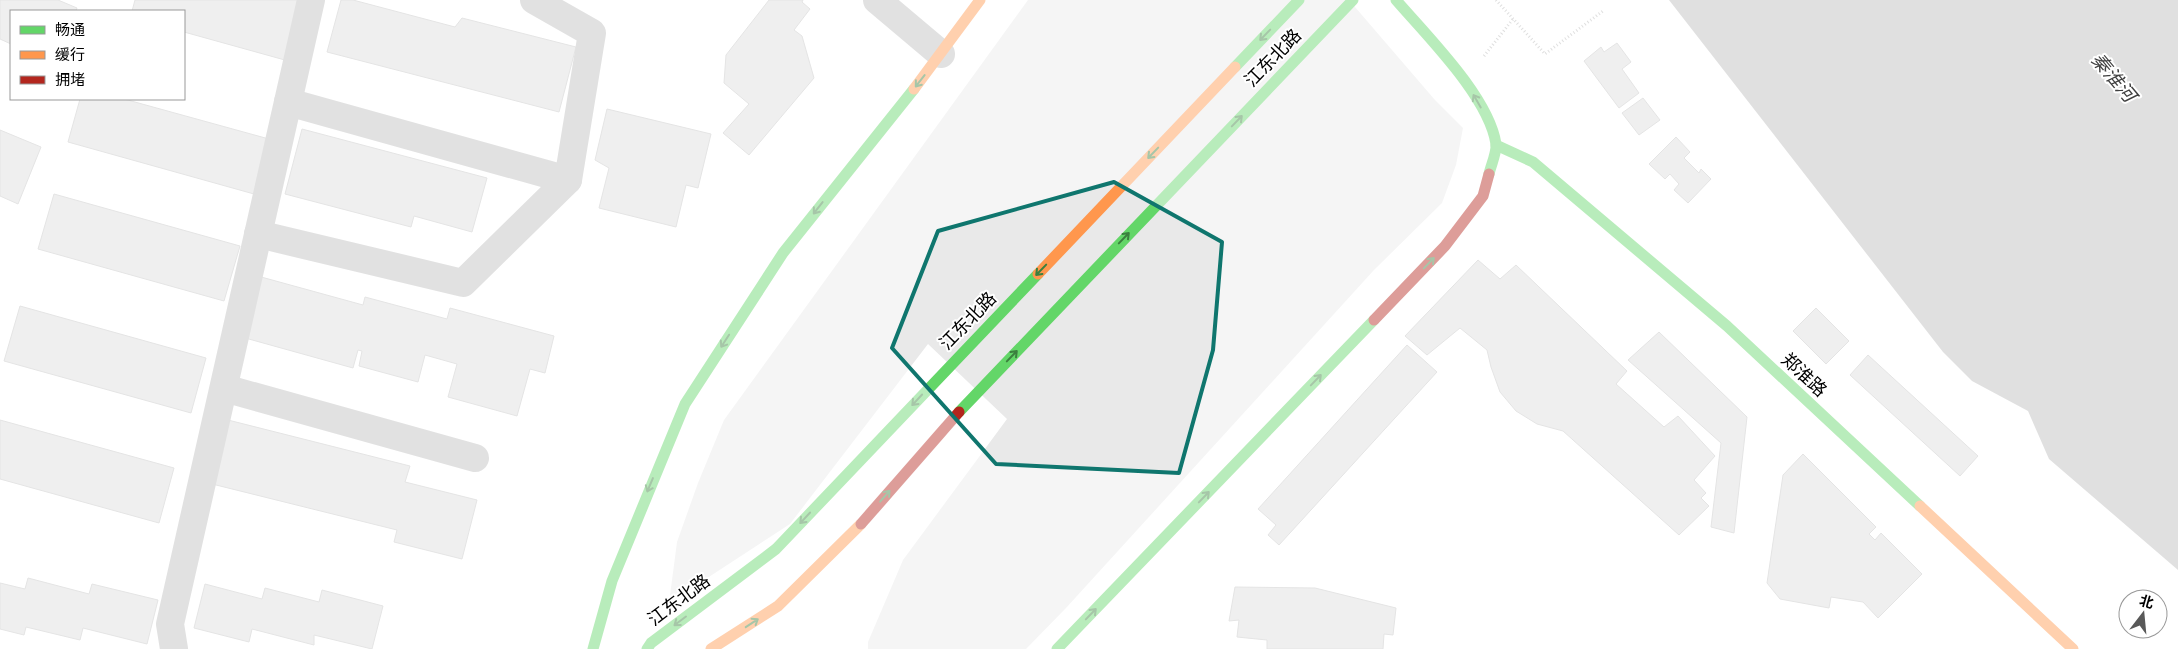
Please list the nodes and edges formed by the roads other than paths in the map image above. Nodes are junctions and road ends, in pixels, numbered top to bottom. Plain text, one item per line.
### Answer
1 (311, 0) edge
2 (534, 0) edge
3 (877, 0) edge
4 (980, 0) edge
5 (1299, 0) edge
6 (1352, 0) edge
7 (1396, 0) edge
8 (942, 54) junction
9 (288, 102) junction
10 (1496, 145) junction
11 (568, 180) junction
12 (258, 234) junction
13 (224, 388) junction
14 (475, 458) dead end
15 (174, 649) edge
16 (593, 649) edge
17 (647, 649) edge
18 (711, 649) edge
19 (1057, 649) edge
20 (2073, 649) edge

1 - 9 street
2 - 11 street
3 - 8 street
4 - 8 main road
5 -> 17 main road, 江东北路
18 -> 6 main road, 江东北路
10 -> 7 main road
8 -> 16 main road
9 - 11 street
9 - 12 street
19 -> 10 main road
10 - 20 main road, 郑淮路
11 - 12 street
12 - 13 street
13 - 14 street
13 - 15 street

